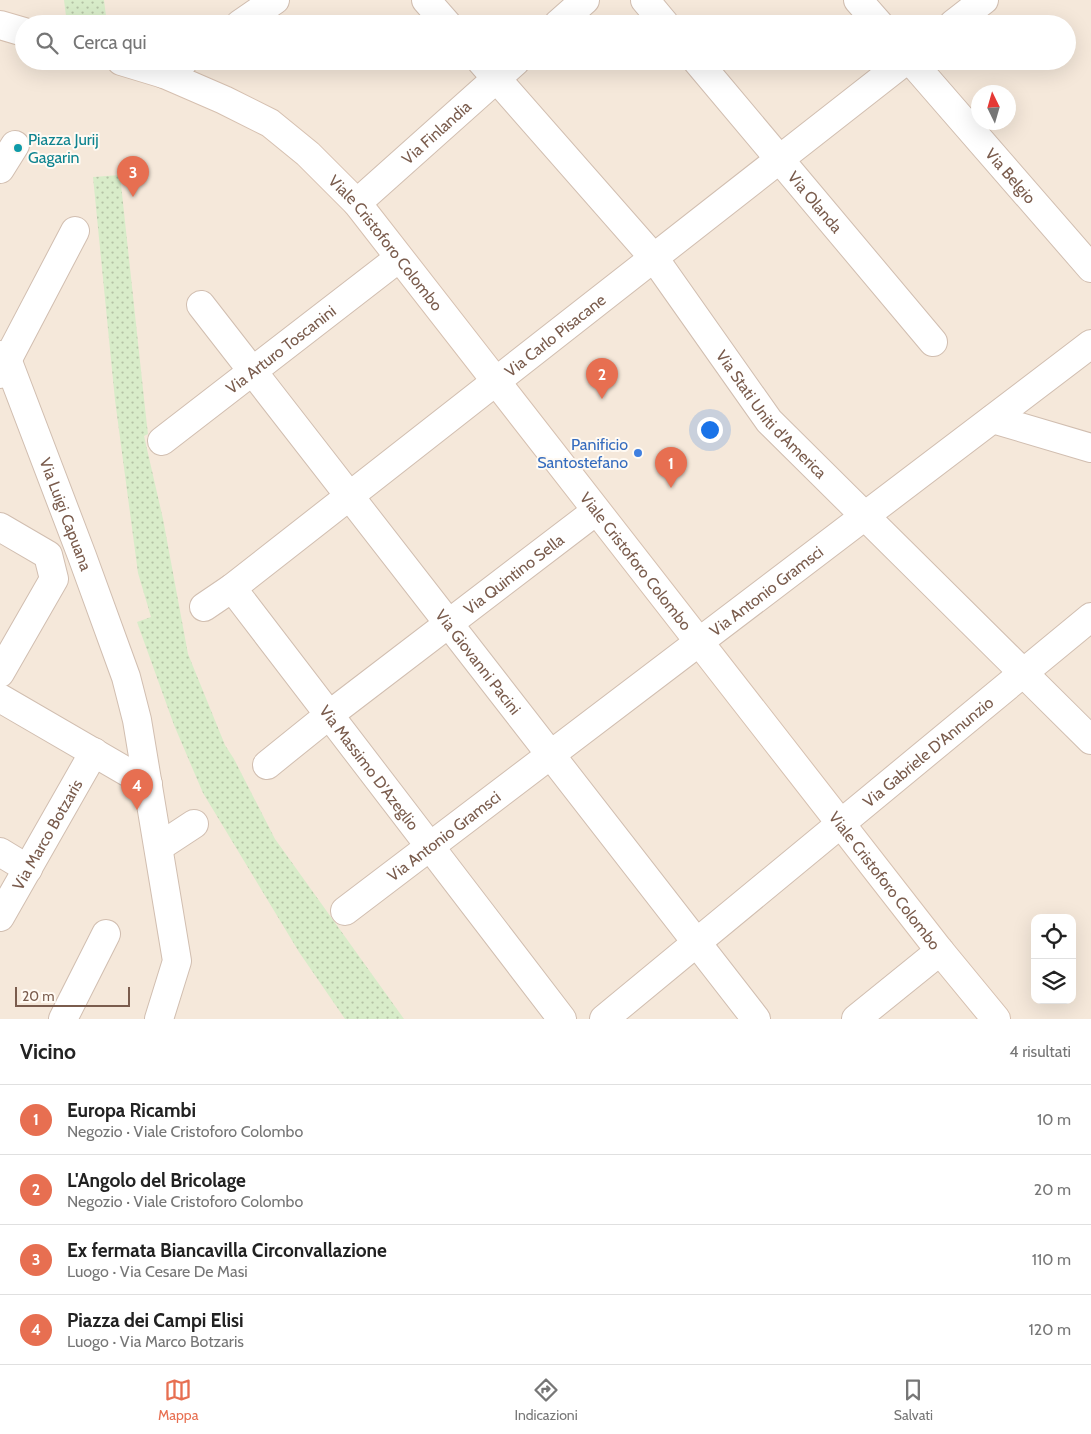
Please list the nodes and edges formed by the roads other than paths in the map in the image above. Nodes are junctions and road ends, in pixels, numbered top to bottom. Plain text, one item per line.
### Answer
1 (275, 0) edge
2 (426, 0) edge
3 (585, 0) edge
4 (645, 0) edge
5 (858, 0) edge
6 (984, 0) edge
7 (253, 15) edge
8 (439, 15) edge
9 (568, 15) edge
10 (658, 15) edge
11 (871, 15) edge
12 (965, 15) edge
13 (0, 25) edge
14 (15, 29) edge
15 (177, 70) edge
16 (488, 70) edge
17 (705, 70) edge
18 (894, 70) edge
19 (920, 70) edge
20 (0, 153) edge
21 (780, 159) junction
22 (0, 169) edge
23 (358, 203) junction
24 (75, 231) dead end
25 (399, 258) junction
26 (654, 258) junction
27 (1091, 268) edge
28 (201, 305) dead end
29 (933, 342) dead end
30 (1091, 344) edge
31 (2, 363) edge
32 (253, 372) junction
33 (495, 382) junction
34 (993, 419) junction
35 (162, 441) dead end
36 (1091, 448) edge
37 (350, 496) junction
38 (596, 511) junction
39 (865, 516) junction
40 (0, 527) edge
41 (232, 588) junction
42 (204, 607) dead end
43 (1091, 617) edge
44 (449, 624) junction
45 (699, 642) junction
46 (0, 673) edge
47 (1024, 673) junction
48 (0, 698) edge
49 (329, 715) junction
50 (1091, 740) edge
51 (94, 752) junction
52 (551, 754) junction
53 (267, 765) dead end
54 (148, 784) junction
55 (194, 824) dead end
56 (841, 824) junction
57 (430, 846) junction
58 (159, 847) junction
59 (0, 852) edge
60 (28, 869) junction
61 (345, 911) dead end
62 (0, 917) edge
63 (106, 934) dead end
64 (697, 943) junction
65 (940, 951) junction
66 (63, 1019) edge
67 (159, 1019) edge
68 (562, 1019) edge
69 (604, 1019) edge
70 (756, 1019) edge
71 (856, 1019) edge
72 (996, 1019) edge

1 - 7 street
2 - 8 street
3 - 9 street
4 - 10 street
5 - 11 street
6 - 12 street
13 - 14 street
15 - 23 street, Viale Cristoforo Colombo
16 - 23 street, Via Finlandia
16 - 26 street, Via Stati Uniti d'America
17 - 21 street, Via Olanda
18 - 21 street, Via Carlo Pisacane
19 - 27 street, Via Belgio
20 - 22 street
21 - 26 street, Via Carlo Pisacane
21 - 29 street, Via Olanda
23 - 25 street, Viale Cristoforo Colombo
24 - 31 street
25 - 32 street, Via Arturo Toscanini
25 - 33 street, Viale Cristoforo Colombo
26 - 33 street, Via Carlo Pisacane
26 - 39 street, Via Stati Uniti d'America
28 - 32 street, Via Giovanni Pacini
30 - 34 street, Via Antonio Gramsci
31 - 54 street, Via Luigi Capuana
32 - 35 street, Via Arturo Toscanini
32 - 37 street, Via Giovanni Pacini
33 - 37 street, Via Carlo Pisacane
33 - 38 street, Viale Cristoforo Colombo
34 - 36 street
34 - 39 street, Via Antonio Gramsci
37 - 41 street, Via Carlo Pisacane
37 - 44 street, Via Giovanni Pacini
38 - 44 street, Via Quintino Sella
38 - 45 street, Viale Cristoforo Colombo
39 - 45 street, Via Antonio Gramsci
39 - 47 street, Via Stati Uniti d'America
40 - 46 street
41 - 42 street, Via Carlo Pisacane
41 - 49 street, Via Massimo D'Azeglio
43 - 47 street, Via Gabriele D'Annunzio
44 - 49 street, Via Quintino Sella
44 - 52 street, Via Giovanni Pacini
45 - 52 street, Via Antonio Gramsci
45 - 56 street, Viale Cristoforo Colombo
47 - 50 street, Via Stati Uniti d'America
47 - 56 street, Via Gabriele D'Annunzio
48 - 51 street
49 - 53 street, Via Quintino Sella
49 - 57 street, Via Massimo D'Azeglio
51 - 54 street
51 - 60 street, Via Marco Botzaris
52 - 57 street, Via Antonio Gramsci
52 - 64 street, Via Giovanni Pacini
54 - 58 street, Via Luigi Capuana
55 - 58 street
56 - 64 street, Via Gabriele D'Annunzio
56 - 65 street, Viale Cristoforo Colombo
57 - 61 street, Via Antonio Gramsci
57 - 68 street, Via Massimo D'Azeglio
58 - 67 street, Via Luigi Capuana
59 - 60 street
60 - 62 street, Via Marco Botzaris
63 - 66 street
64 - 69 street, Via Gabriele D'Annunzio
64 - 70 street, Via Giovanni Pacini
65 - 71 street
65 - 72 street, Viale Cristoforo Colombo

